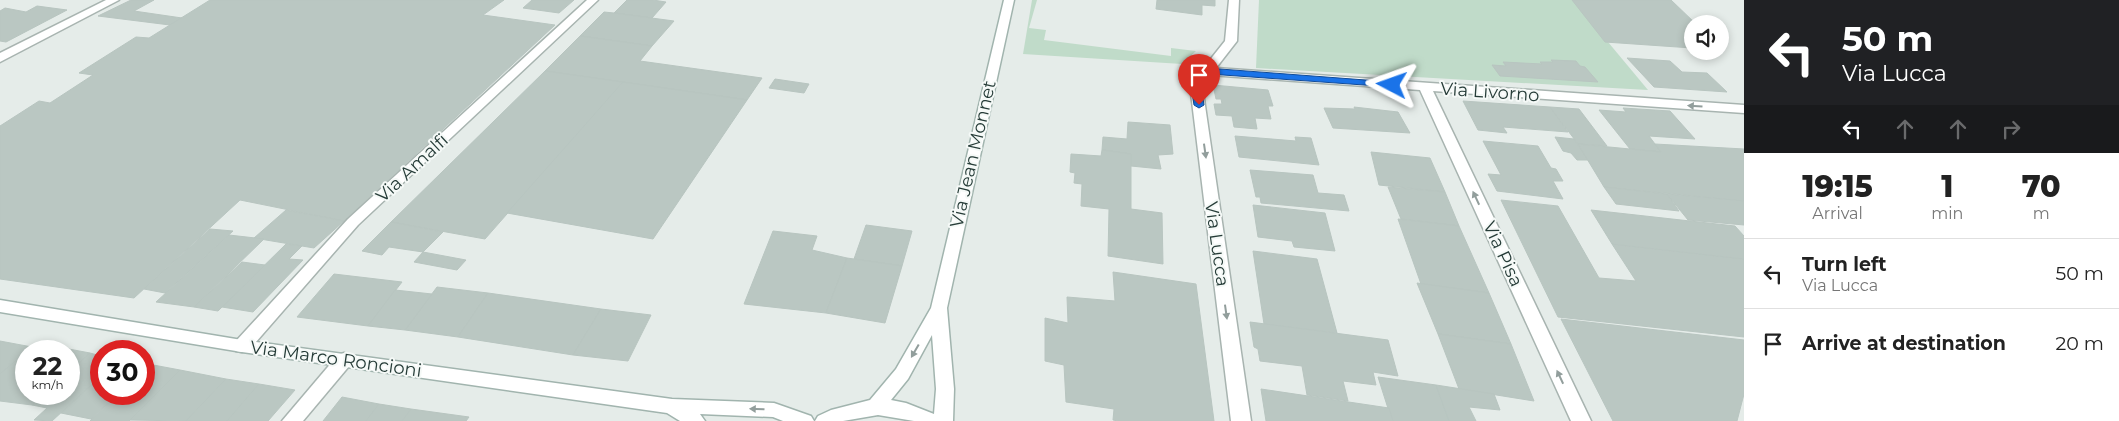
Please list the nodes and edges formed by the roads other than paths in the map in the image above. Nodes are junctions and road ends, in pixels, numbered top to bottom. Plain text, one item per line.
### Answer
1 (114, 0) edge
2 (593, 0) edge
3 (1009, 0) edge
4 (1234, 0) edge
5 (0, 58) edge
6 (1207, 71) junction
7 (1425, 87) junction
8 (1744, 109) edge
9 (0, 306) edge
10 (939, 308) junction
11 (242, 346) junction
12 (344, 360) junction
13 (672, 406) junction
14 (875, 407) junction
15 (292, 421) edge
16 (695, 421) edge
17 (804, 421) edge
18 (825, 421) edge
19 (931, 421) edge
20 (943, 421) edge
21 (1241, 421) edge
22 (1581, 421) edge

1 - 5 street
2 - 11 street, Via Amalfi
3 - 10 street, Via Jean Monnet
4 - 6 street, Via Lucca
6 - 7 street, Via Livorno
6 -> 21 street, Via Lucca
8 -> 7 street, Via Livorno
22 -> 7 street, Via Pisa
9 - 11 street, Via Marco Roncioni
10 -> 14 street, Via Jean Monnet
10 - 20 street, Via Jean Monnet
11 - 12 street, Via Marco Roncioni
12 - 13 street, Via Marco Roncioni
12 - 15 street
13 - 16 street, Via Marco Roncioni
17 -> 13 street, Via Marco Roncioni
14 - 18 street
14 - 19 street

